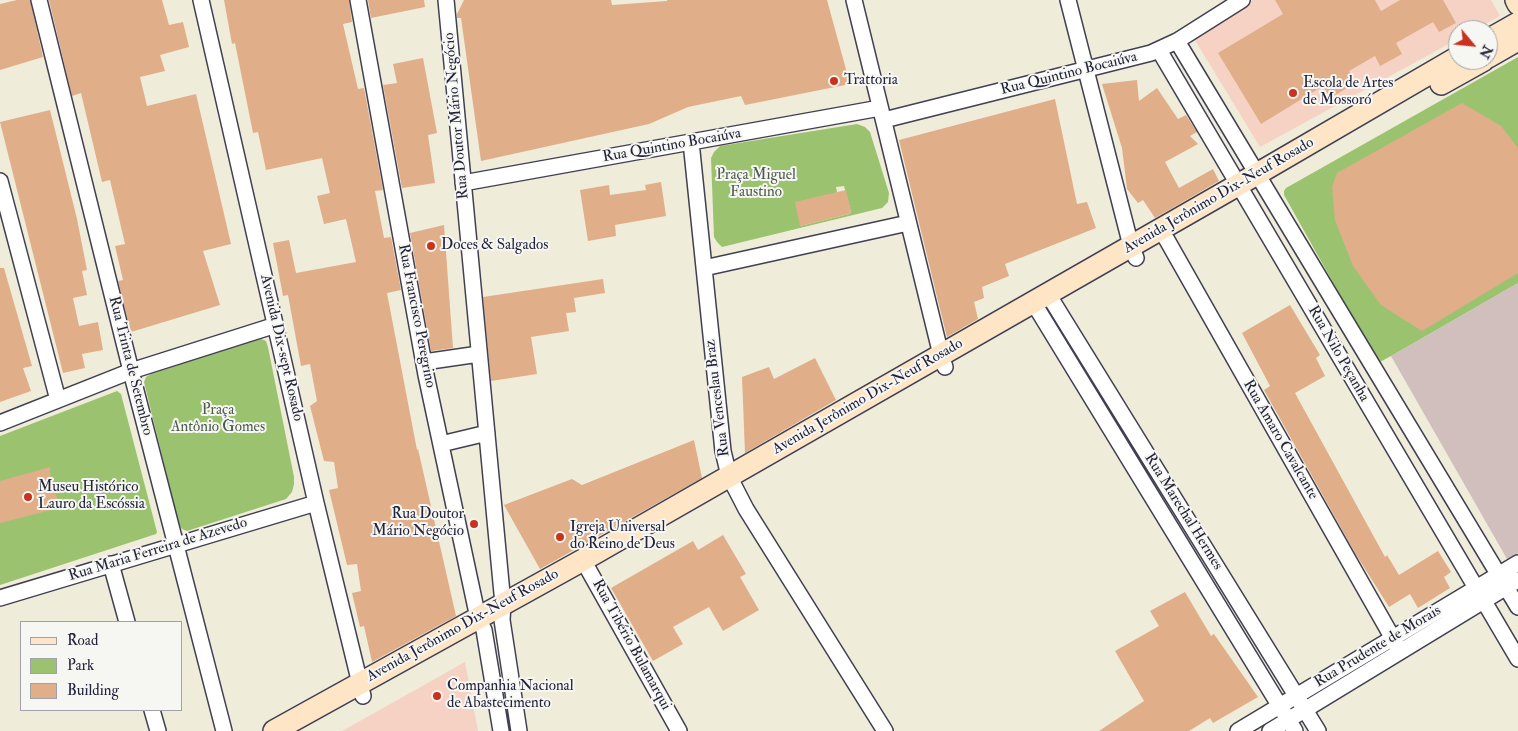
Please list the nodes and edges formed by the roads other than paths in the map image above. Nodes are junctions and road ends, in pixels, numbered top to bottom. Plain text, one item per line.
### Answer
1 (39, 0) edge
2 (201, 0) edge
3 (358, 0) edge
4 (446, 0) edge
5 (854, 0) edge
6 (1068, 0) edge
7 (1242, 0) edge
8 (1516, 0) edge
9 (1518, 4) edge
10 (1518, 22) edge
11 (1498, 34) edge
12 (1518, 40) edge
13 (1177, 41) junction
14 (1159, 50) junction
15 (1498, 52) edge
16 (1448, 64) edge
17 (1086, 70) junction
18 (1465, 70) edge
19 (882, 114) junction
20 (691, 142) junction
21 (1261, 180) junction
22 (0, 181) edge
23 (463, 183) junction
24 (1242, 190) junction
25 (908, 223) junction
26 (1163, 235) junction
27 (1134, 252) junction
28 (704, 268) junction
29 (1044, 304) junction
30 (276, 325) junction
31 (480, 354) junction
32 (943, 361) junction
33 (424, 362) junction
34 (131, 371) junction
35 (58, 400) junction
36 (0, 423) edge
37 (487, 433) junction
38 (441, 444) junction
39 (732, 482) junction
40 (316, 503) junction
41 (176, 545) junction
42 (1518, 563) edge
43 (111, 564) junction
44 (586, 565) junction
45 (1507, 580) edge
46 (1480, 594) junction
47 (0, 598) edge
48 (1518, 607) edge
49 (491, 618) junction
50 (127, 621) edge
51 (1396, 645) junction
52 (1518, 659) edge
53 (361, 690) junction
54 (1298, 696) junction
55 (1280, 706) junction
56 (1306, 710) junction
57 (152, 711) edge
58 (1292, 726) edge
59 (158, 731) edge
60 (224, 731) edge
61 (274, 731) edge
62 (299, 731) edge
63 (501, 731) edge
64 (519, 731) edge
65 (679, 731) edge
66 (885, 731) edge
67 (1238, 731) edge
68 (1270, 731) edge
69 (1318, 731) edge

1 - 34 street, Rua Trinta de Setembro
2 - 30 street, Avenida Dix-sept Rosado
3 - 33 street, Rua Francisco Peregrino
4 - 23 street, Rua Doutor Mário Negócio
5 - 19 street
6 - 17 street
7 - 13 street, Rua Quintino Bocaiúva
8 - 9 main road
10 - 11 main road
12 - 15 main road
13 - 14 street, Rua Quintino Bocaiúva
13 - 21 street, Rua Nilo Peçanha
14 - 17 street, Rua Quintino Bocaiúva
14 - 24 street, Rua Nilo Peçanha
16 - 21 main road, Avenida Jerônimo Dix-Neuf Rosado
17 - 19 street, Rua Quintino Bocaiúva
17 - 27 street
18 - 21 main road, Avenida Jerônimo Dix-Neuf Rosado
19 - 20 street, Rua Quintino Bocaiúva
19 - 25 street
20 - 23 street, Rua Quintino Bocaiúva
20 - 28 street, Rua Venceslau Braz
21 - 24 main road, Avenida Jerônimo Dix-Neuf Rosado
21 - 45 street, Rua Nilo Peçanha
22 - 35 street
23 - 31 street, Rua Doutor Mário Negócio
24 - 26 main road, Avenida Jerônimo Dix-Neuf Rosado
24 - 46 street, Rua Nilo Peçanha
25 - 28 street
25 - 32 street
26 - 27 main road, Avenida Jerônimo Dix-Neuf Rosado
26 - 51 street, Rua Amaro Cavalcante
27 - 29 main road, Avenida Jerônimo Dix-Neuf Rosado
28 - 39 street, Rua Venceslau Braz
29 - 32 main road, Avenida Jerônimo Dix-Neuf Rosado
29 - 54 street, Rua Marechal Hermes
29 - 55 street, Rua Marechal Hermes
30 - 34 street
30 - 40 street, Avenida Dix-sept Rosado
31 - 33 street
31 - 37 street, Rua Doutor Mário Negócio
32 - 39 main road, Avenida Jerônimo Dix-Neuf Rosado
33 - 38 street, Rua Francisco Peregrino
34 - 35 street
34 - 41 street, Rua Trinta de Setembro
35 - 36 street
37 - 38 street
37 - 49 street, Rua Doutor Mário Negócio
38 - 49 street, Rua Francisco Peregrino
39 - 44 main road, Avenida Jerônimo Dix-Neuf Rosado
39 - 66 street, Rua Venceslau Braz
40 - 41 street, Rua Maria Ferreira de Azevedo
40 - 53 street, Avenida Dix-sept Rosado
41 - 43 street, Rua Maria Ferreira de Azevedo
41 - 60 street, Rua Trinta de Setembro
42 - 45 street, Rua Prudente de Morais
43 - 47 street, Rua Maria Ferreira de Azevedo
43 - 50 street
44 - 49 main road, Avenida Jerônimo Dix-Neuf Rosado
44 - 65 street, Rua Tibério Bulamarqui
45 - 46 street, Rua Prudente de Morais
45 - 48 street, Rua Nilo Peçanha
46 - 51 street, Rua Prudente de Morais
46 - 52 street, Rua Nilo Peçanha
49 - 53 main road, Avenida Jerônimo Dix-Neuf Rosado
49 - 63 street
49 - 64 street
51 - 54 street, Rua Prudente de Morais
51 - 56 street, Rua Prudente de Morais
53 - 61 main road, Avenida Jerônimo Dix-Neuf Rosado
53 - 62 main road, Avenida Jerônimo Dix-Neuf Rosado
54 - 55 street, Rua Prudente de Morais
54 - 56 street, Rua Marechal Hermes
55 - 58 street, Rua Marechal Hermes
55 - 67 street, Rua Prudente de Morais
56 - 58 street, Rua Prudente de Morais
56 - 69 street, Rua Marechal Hermes
57 - 59 street
58 - 68 street, Rua Prudente de Morais

